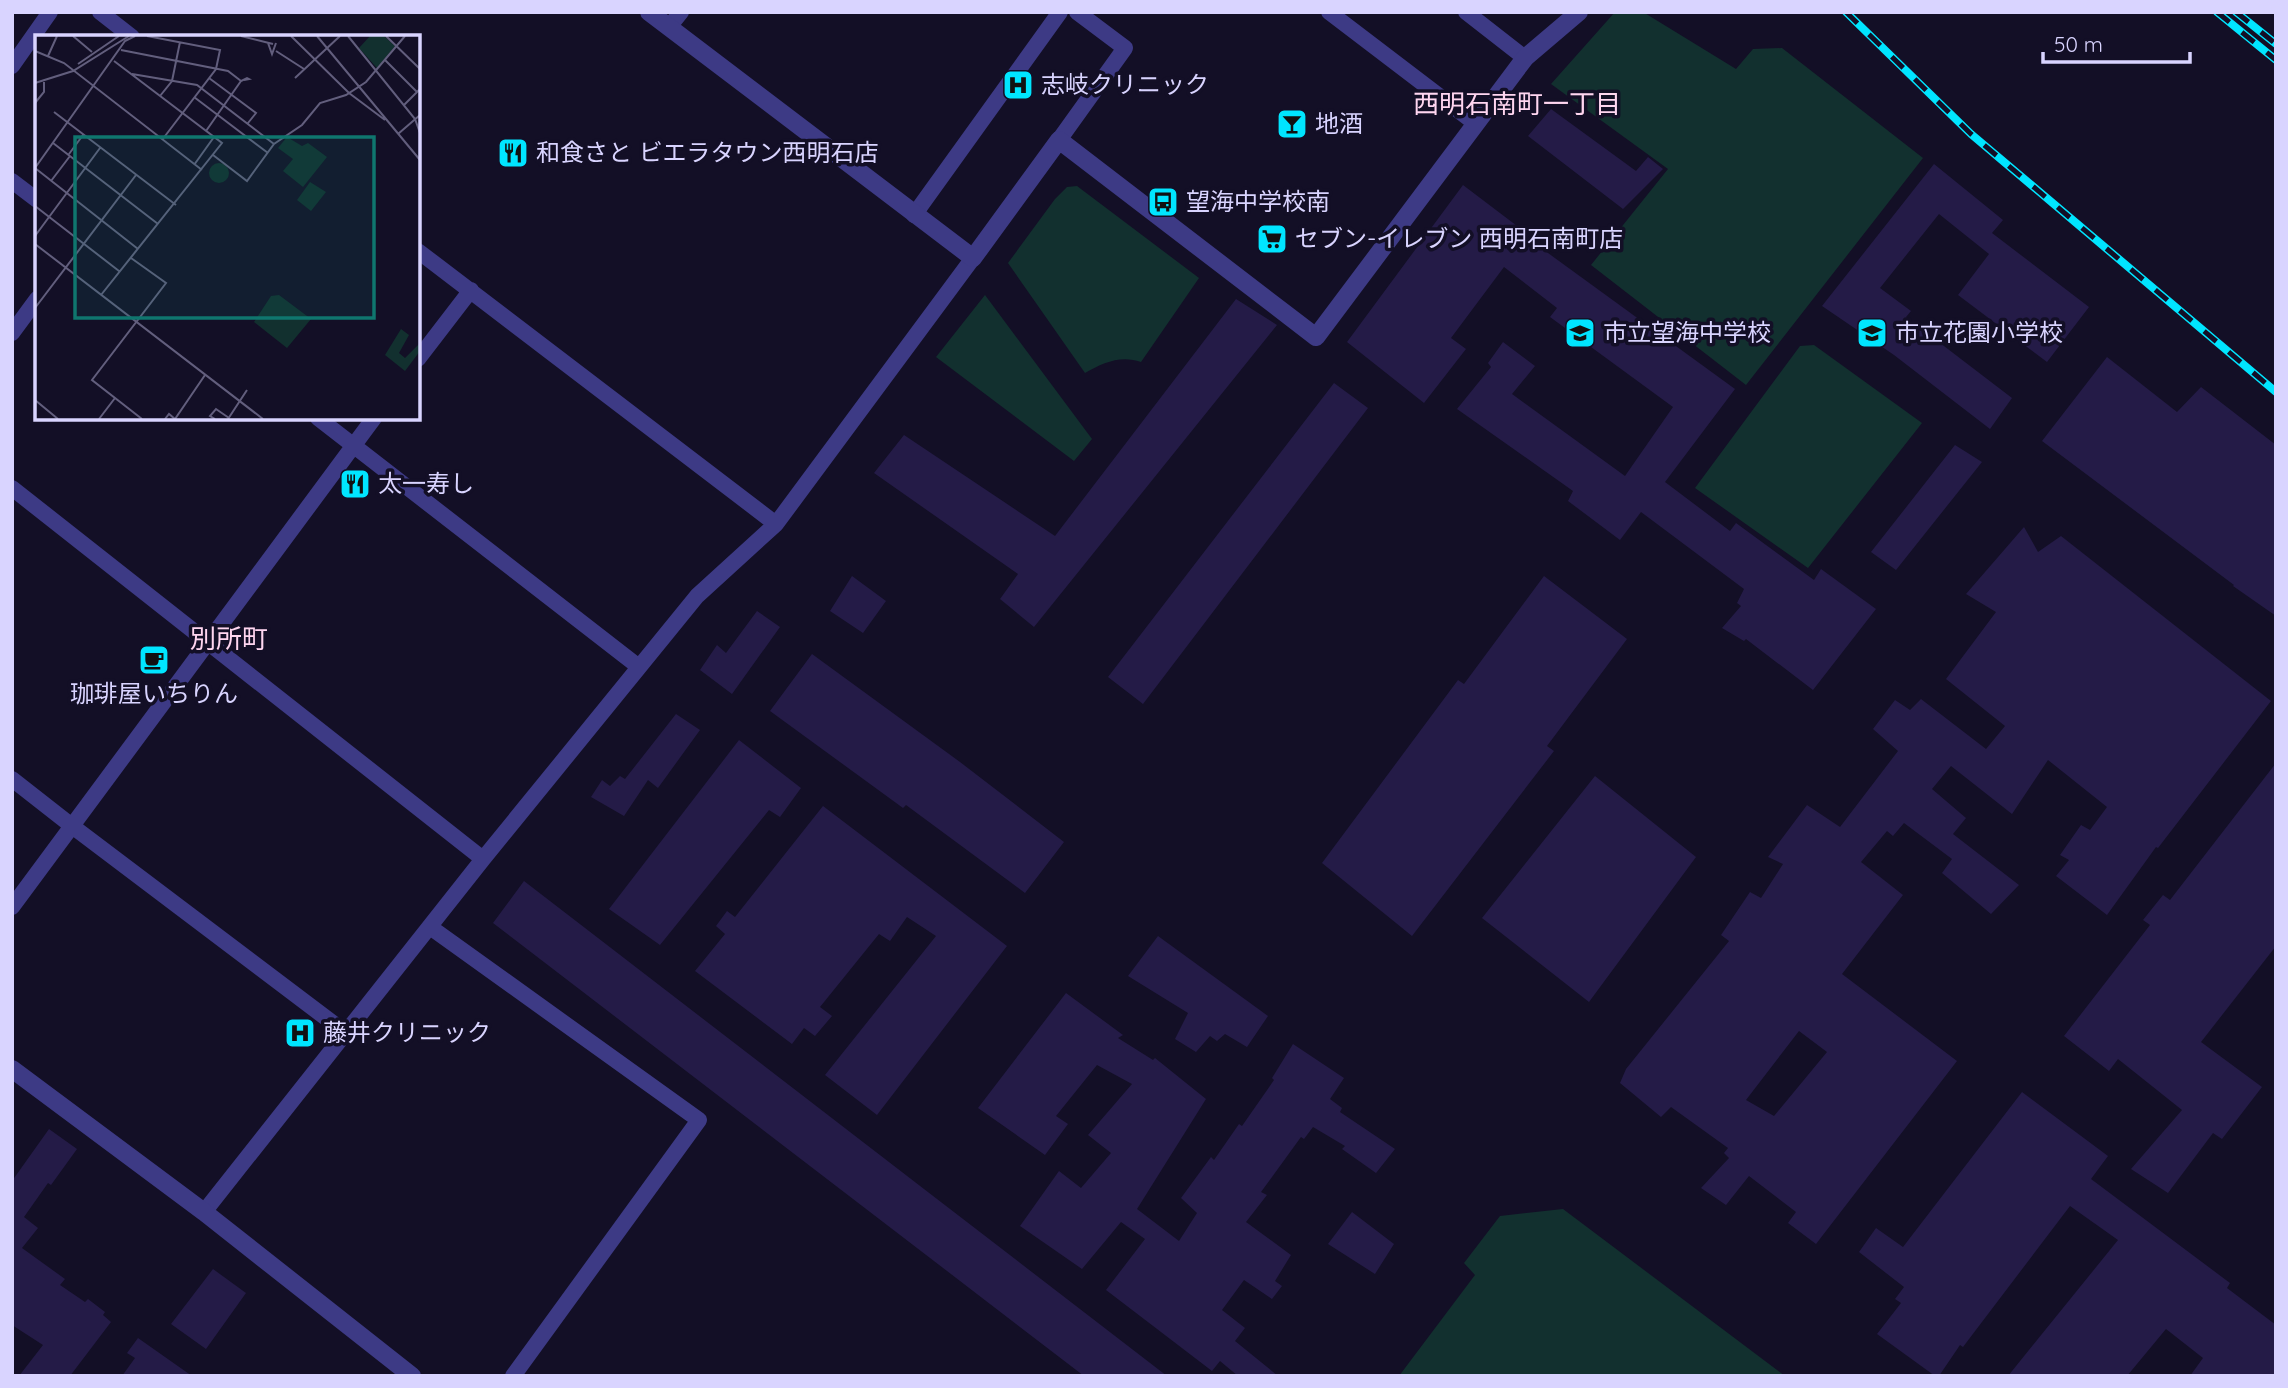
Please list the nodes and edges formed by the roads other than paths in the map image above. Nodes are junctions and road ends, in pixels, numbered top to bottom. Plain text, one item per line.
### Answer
1 (51, 12) edge
2 (100, 12) edge
3 (649, 12) edge
4 (1060, 12) edge
5 (1077, 12) edge
6 (1329, 12) edge
7 (1466, 12) edge
8 (1579, 12) edge
9 (675, 20) edge
10 (129, 35) edge
11 (1525, 58) junction
12 (12, 66) edge
13 (1476, 124) junction
14 (1059, 140) junction
15 (12, 181) edge
16 (35, 198) edge
17 (914, 215) junction
18 (420, 252) edge
19 (973, 258) junction
20 (471, 290) junction
21 (35, 302) edge
22 (12, 333) edge
23 (420, 356) edge
24 (321, 420) edge
25 (373, 420) edge
26 (354, 446) junction
27 (12, 488) edge
28 (776, 524) junction
29 (208, 642) junction
30 (639, 667) junction
31 (12, 779) edge
32 (72, 826) junction
33 (483, 859) junction
34 (12, 906) edge
35 (430, 927) junction
36 (346, 1033) junction
37 (12, 1069) edge
38 (204, 1212) junction
39 (412, 1376) edge
40 (513, 1376) edge

1 - 12 street
2 - 10 street
3 - 9 street
4 - 17 street
5 - 14 street
6 - 13 street
7 - 11 street
8 - 11 street
9 - 17 street
11 - 13 street
13 - 14 street
14 - 19 street
15 - 16 street
17 - 19 street
18 - 20 street
19 - 28 street
20 - 23 street
20 - 28 street
21 - 22 street
24 - 26 street
25 - 26 street
26 - 29 street
26 - 30 street
27 - 29 street
28 - 30 street
29 - 32 street
29 - 33 street
30 - 33 street
31 - 32 street
32 - 34 street
32 - 36 street
33 - 35 street
35 - 36 street
35 - 40 street
36 - 38 street
37 - 38 street
38 - 39 street

